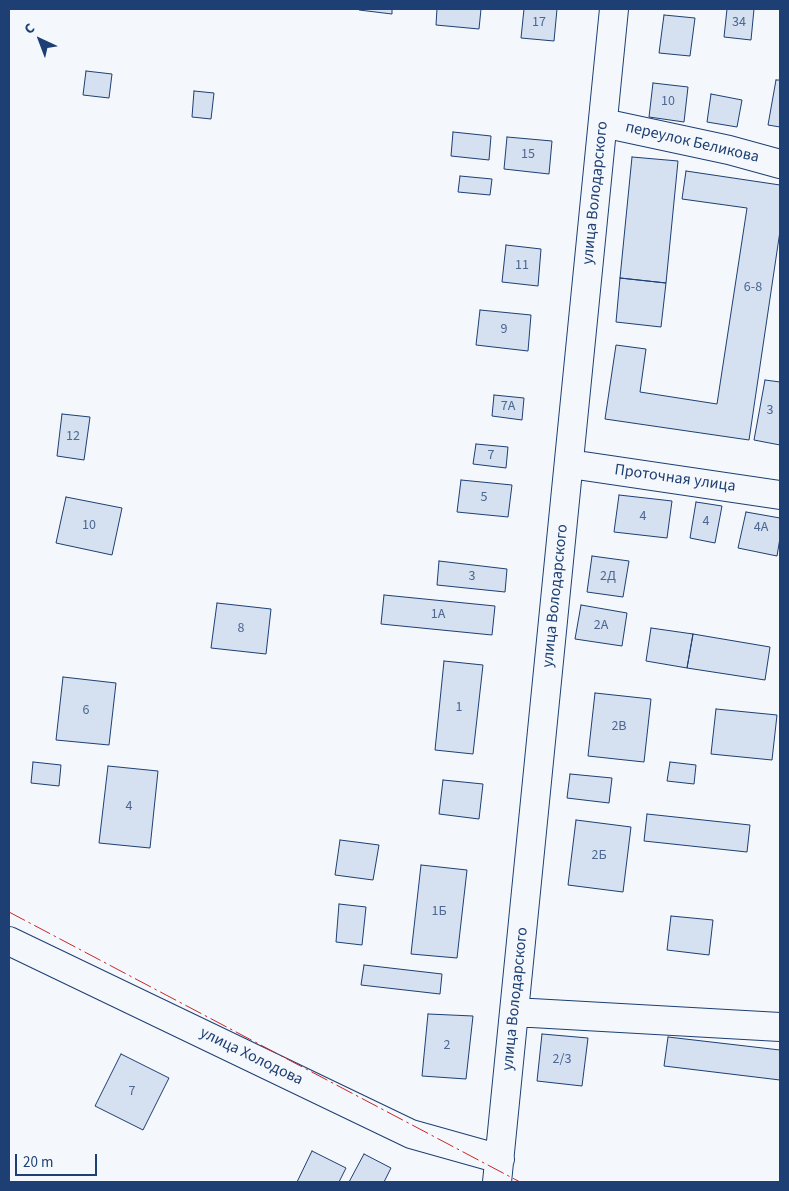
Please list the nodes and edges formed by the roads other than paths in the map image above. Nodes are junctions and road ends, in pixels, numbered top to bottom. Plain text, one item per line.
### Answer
1 (614, 9) edge
2 (603, 123) junction
3 (780, 164) edge
4 (570, 464) junction
5 (780, 495) edge
6 (9, 941) edge
7 (514, 1012) junction
8 (780, 1026) edge
9 (498, 1170) edge

1 - 2 street, улица Володарского
2 - 3 street, переулок Беликова
2 - 4 street, улица Володарского
4 - 5 street, Проточная улица
4 - 7 street, улица Володарского
6 - 9 street, улица Холодова
7 - 8 street
7 - 9 street, улица Володарского

